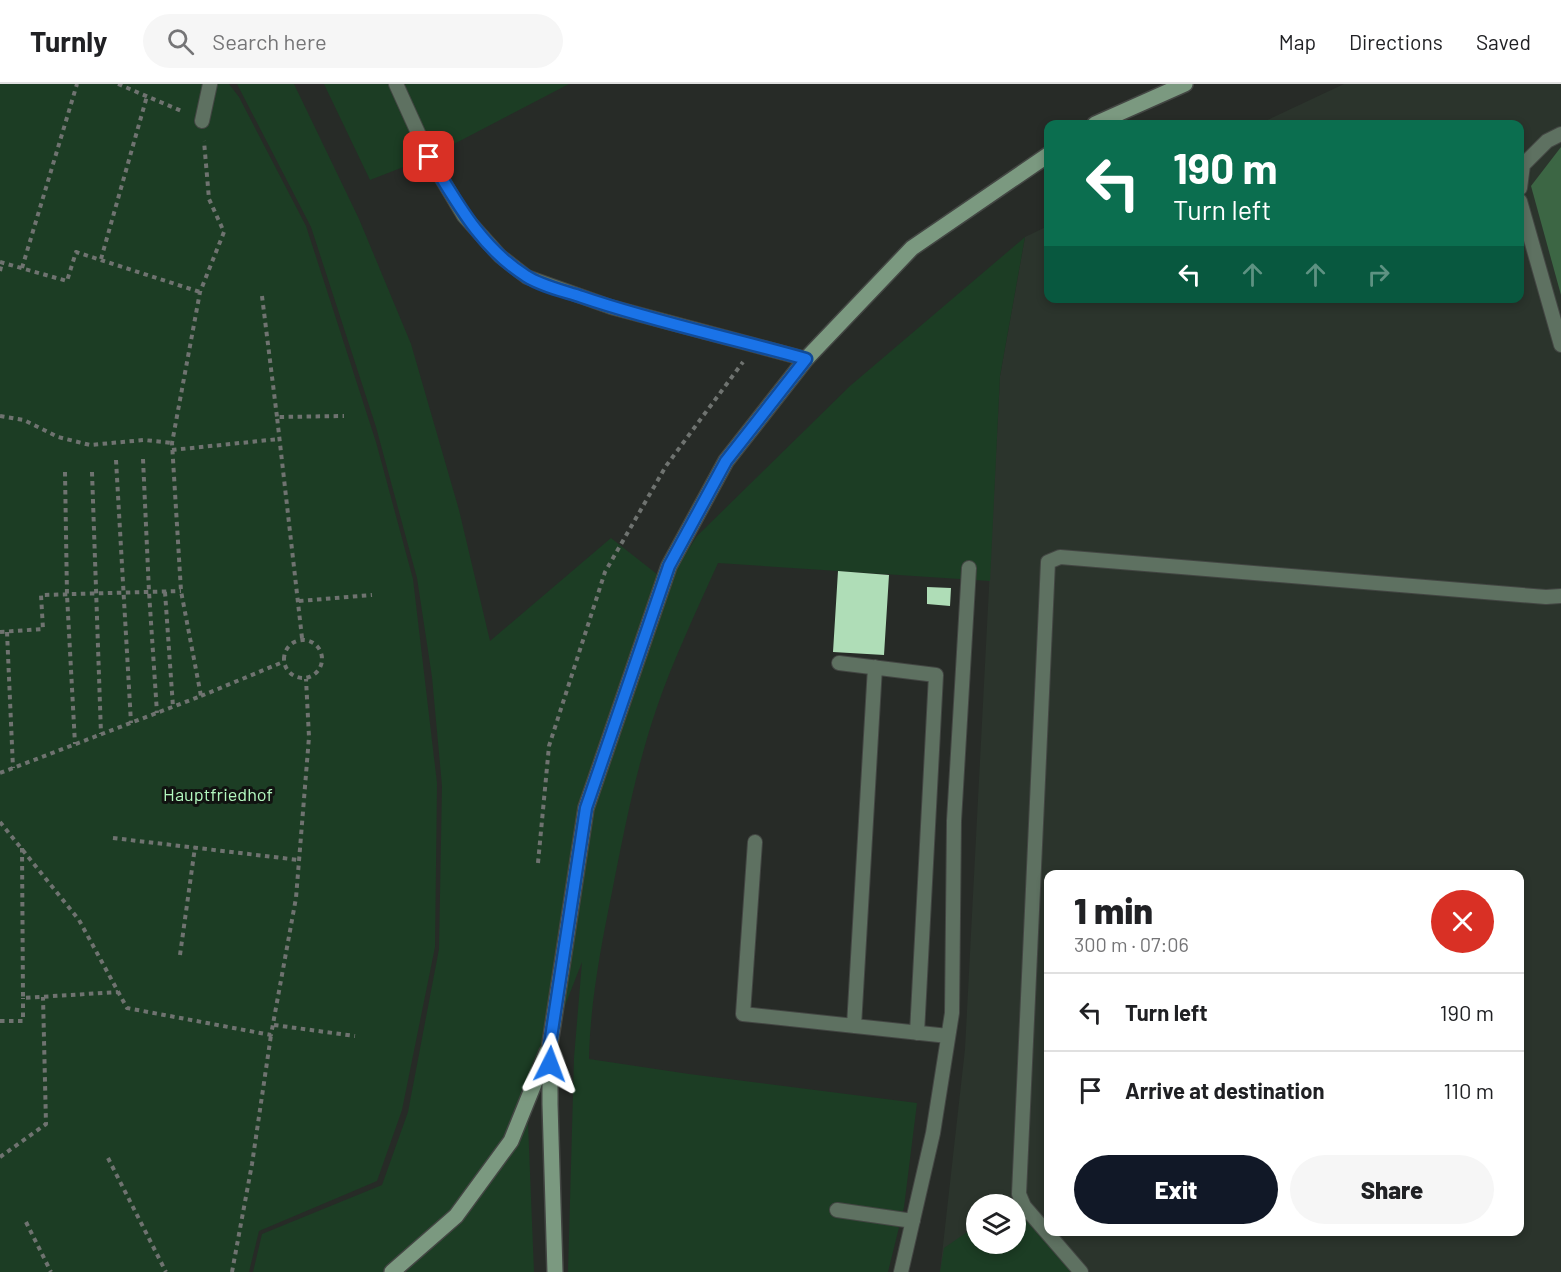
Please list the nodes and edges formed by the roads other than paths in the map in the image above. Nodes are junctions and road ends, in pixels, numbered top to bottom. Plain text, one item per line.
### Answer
1 (210, 84) edge
2 (396, 84) edge
3 (1185, 84) edge
4 (202, 120) road end
5 (1104, 120) edge
6 (1561, 134) edge
7 (1044, 158) edge
8 (1524, 164) edge
9 (1524, 215) edge
10 (1561, 345) edge
11 (806, 359) junction
12 (969, 568) dead end
13 (1561, 596) edge
14 (839, 663) dead end
15 (875, 667) junction
16 (755, 842) dead end
17 (854, 1026) junction
18 (917, 1033) junction
19 (948, 1036) junction
20 (550, 1044) junction
21 (837, 1210) dead end
22 (912, 1221) junction
23 (1044, 1229) edge
24 (1050, 1236) edge
25 (392, 1272) edge
26 (555, 1272) edge
27 (901, 1272) edge
28 (1081, 1272) edge

1 - 4 lane
2 - 11 lane
3 - 5 main road
6 - 8 lane
7 - 11 main road
9 - 10 lane
11 - 20 main road
12 - 19 lane
13 - 23 lane
14 - 15 lane
15 - 17 lane
15 - 18 lane
16 - 17 lane
17 - 18 lane
18 - 19 lane
19 - 22 lane
20 - 25 main road
20 - 26 main road
21 - 22 lane
22 - 27 lane
24 - 28 lane

